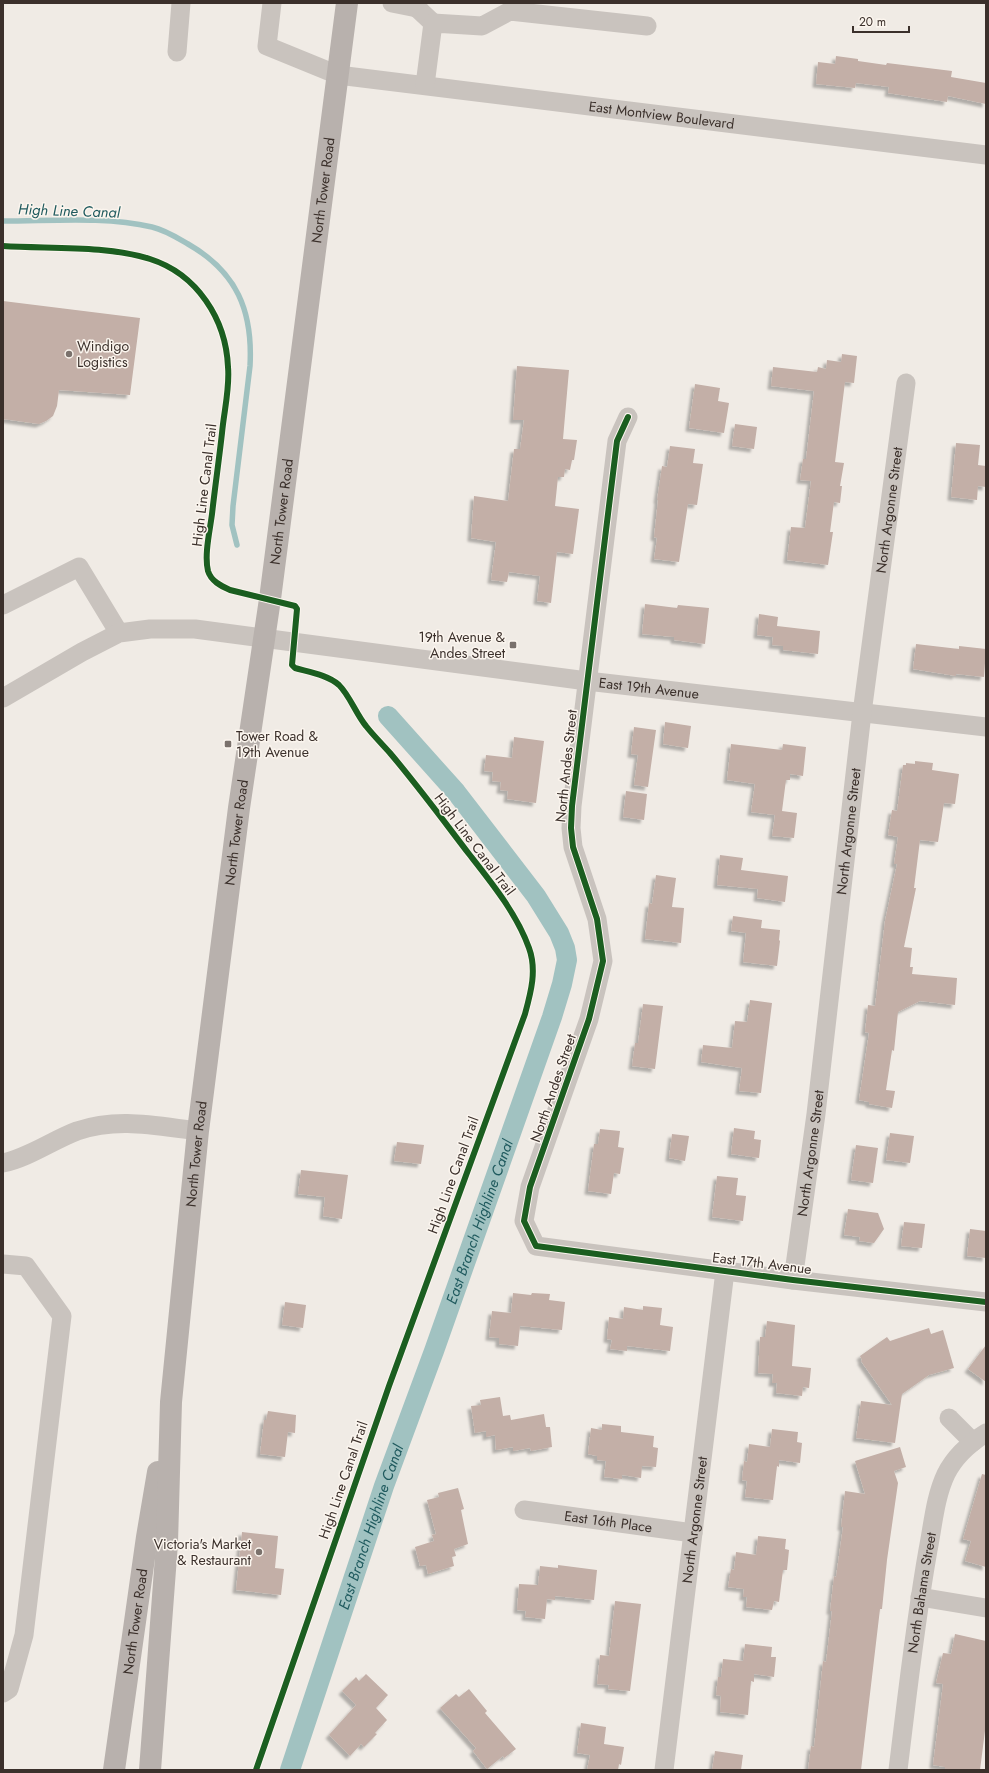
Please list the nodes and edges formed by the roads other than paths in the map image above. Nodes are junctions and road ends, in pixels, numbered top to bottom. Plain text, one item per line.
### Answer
1 (181, 3) edge
2 (272, 3) edge
3 (347, 3) edge
4 (392, 3) edge
5 (418, 5) edge
6 (433, 23) junction
7 (647, 26) dead end
8 (177, 52) dead end
9 (338, 75) junction
10 (425, 85) junction
11 (986, 155) edge
12 (906, 383) dead end
13 (628, 417) dead end
14 (3, 605) edge
15 (119, 633) junction
16 (264, 638) junction
17 (587, 681) junction
18 (3, 698) edge
19 (862, 713) junction
20 (986, 727) edge
21 (198, 1131) junction
22 (3, 1162) edge
23 (536, 1246) joint
24 (3, 1264) edge
25 (725, 1271) junction
26 (793, 1280) junction
27 (986, 1302) edge
28 (171, 1402) junction
29 (949, 1418) dead end
30 (979, 1437) edge
31 (524, 1510) dead end
32 (693, 1533) junction
33 (920, 1597) junction
34 (986, 1608) edge
35 (3, 1692) edge
36 (114, 1770) edge
37 (150, 1770) edge
38 (664, 1770) edge
39 (898, 1770) edge

1 - 8 street
2 - 9 street, East Montview Boulevard
3 - 9 main road, North Tower Road
4 - 5 street
5 - 6 street
6 - 7 street
6 - 10 street
9 - 10 street, East Montview Boulevard
9 - 16 main road, North Tower Road
10 - 11 street, East Montview Boulevard
12 - 19 street, North Argonne Street
13 - 17 street, North Andes Street
14 - 15 street
15 - 16 street, East 19th Avenue
15 - 18 street, East 19th Avenue
16 - 17 street, East 19th Avenue
16 - 21 main road, North Tower Road
17 - 19 street, East 19th Avenue
17 - 23 street, North Andes Street
19 - 20 street, East 19th Avenue
19 - 26 street, North Argonne Street
21 - 22 street
21 - 28 main road, North Tower Road
23 - 25 street, East 17th Avenue
24 - 35 street
25 - 26 street, East 17th Avenue
25 - 32 street, North Argonne Street
26 - 27 street, East 17th Avenue
28 - 36 main road, North Tower Road
28 - 37 main road, North Tower Road
29 - 30 street
30 - 33 street, North Bahama Street
31 - 32 street, East 16th Place
32 - 38 street, North Argonne Street
33 - 34 street
33 - 39 street, North Bahama Street

